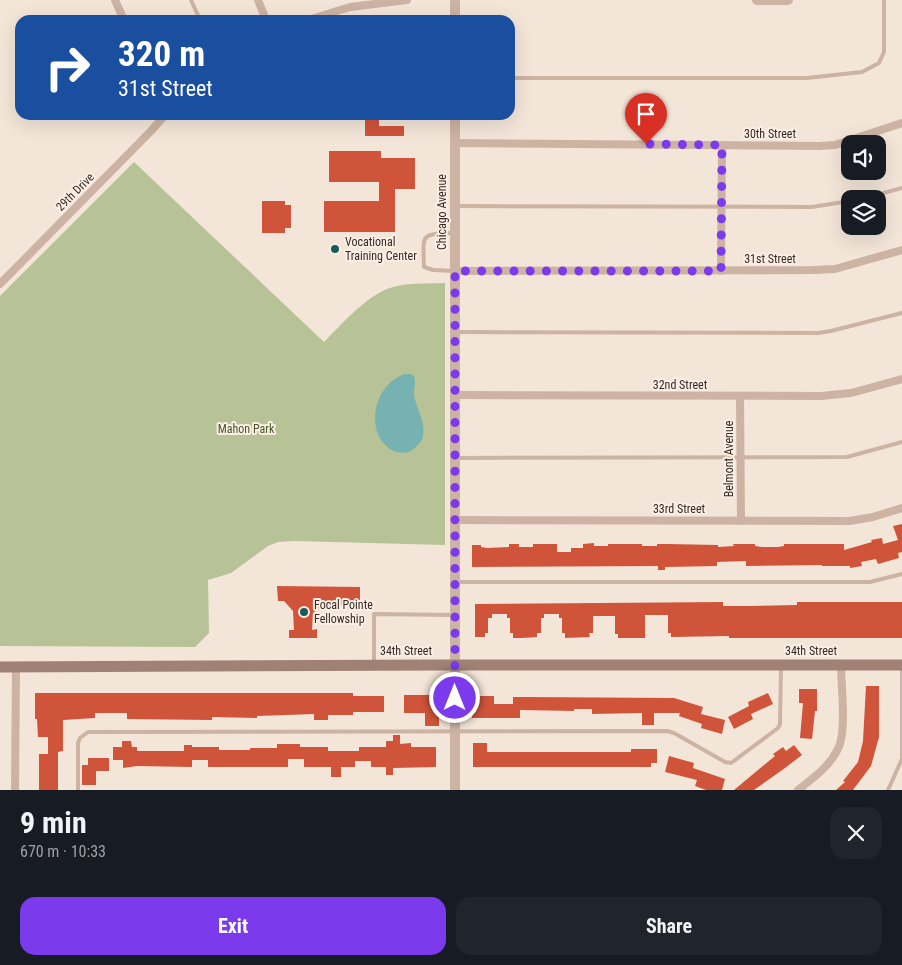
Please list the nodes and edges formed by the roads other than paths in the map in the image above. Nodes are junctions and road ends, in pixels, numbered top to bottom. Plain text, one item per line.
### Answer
1 (115, 0) edge
2 (191, 0) edge
3 (258, 0) edge
4 (407, 0) edge
5 (455, 0) edge
6 (757, 0) edge
7 (788, 0) edge
8 (884, 0) edge
9 (122, 15) edge
10 (198, 15) edge
11 (264, 15) edge
12 (324, 15) edge
13 (455, 15) edge
14 (515, 78) edge
15 (160, 120) edge
16 (455, 120) edge
17 (902, 123) edge
18 (455, 143) junction
19 (722, 145) junction
20 (902, 188) edge
21 (886, 192) edge
22 (841, 203) edge
23 (455, 206) junction
24 (721, 208) junction
25 (455, 233) junction
26 (902, 250) edge
27 (455, 271) junction
28 (721, 271) junction
29 (0, 284) edge
30 (902, 313) edge
31 (455, 332) junction
32 (902, 379) edge
33 (455, 395) junction
34 (740, 396) junction
35 (902, 442) edge
36 (740, 457) junction
37 (455, 458) junction
38 (902, 508) edge
39 (455, 520) junction
40 (741, 521) junction
41 (902, 574) edge
42 (455, 582) junction
43 (455, 615) junction
44 (374, 665) junction
45 (456, 665) junction
46 (781, 665) junction
47 (841, 665) junction
48 (902, 665) edge
49 (16, 667) junction
50 (0, 668) edge
51 (455, 730) junction
52 (15, 790) edge
53 (78, 790) edge
54 (455, 790) edge
55 (798, 790) edge
56 (888, 790) edge

1 - 9 street
2 - 10 lane
3 - 11 street
4 - 12 street
5 - 13 street
6 - 7 street
8 - 14 lane
15 - 29 street, 29th Drive
16 - 18 street, Chicago Avenue
17 - 19 street, 30th Street
18 - 19 street, 30th Street
18 - 23 street, Chicago Avenue
19 - 24 street
20 - 21 lane
22 - 24 lane
23 - 24 lane
23 - 25 street, Chicago Avenue
24 - 28 street
25 - 27 street, Chicago Avenue
25 - 27 lane
26 - 28 street, 31st Street
27 - 28 street, 31st Street
27 - 31 street, Chicago Avenue
30 - 31 lane
31 - 33 street, Chicago Avenue
32 - 34 street, 32nd Street
33 - 34 street, 32nd Street
33 - 37 street, Chicago Avenue
34 - 36 street, Belmont Avenue
35 - 36 lane
36 - 37 lane
36 - 40 street, Belmont Avenue
37 - 39 street, Chicago Avenue
38 - 40 street, 33rd Street
39 - 40 street, 33rd Street
39 - 42 street, Chicago Avenue
41 - 42 lane
42 - 43 street, Chicago Avenue
43 - 44 lane
43 - 45 street, Chicago Avenue
44 - 45 main road, 34th Street
44 - 49 main road, 34th Street
45 - 46 main road, 34th Street
45 - 51 street, Chicago Avenue
46 - 47 main road, 34th Street
46 - 51 lane
47 - 48 main road, 34th Street
47 - 55 street
48 - 56 lane
49 - 50 main road, 34th Street
49 - 52 street
51 - 53 lane
51 - 54 street, Chicago Avenue

